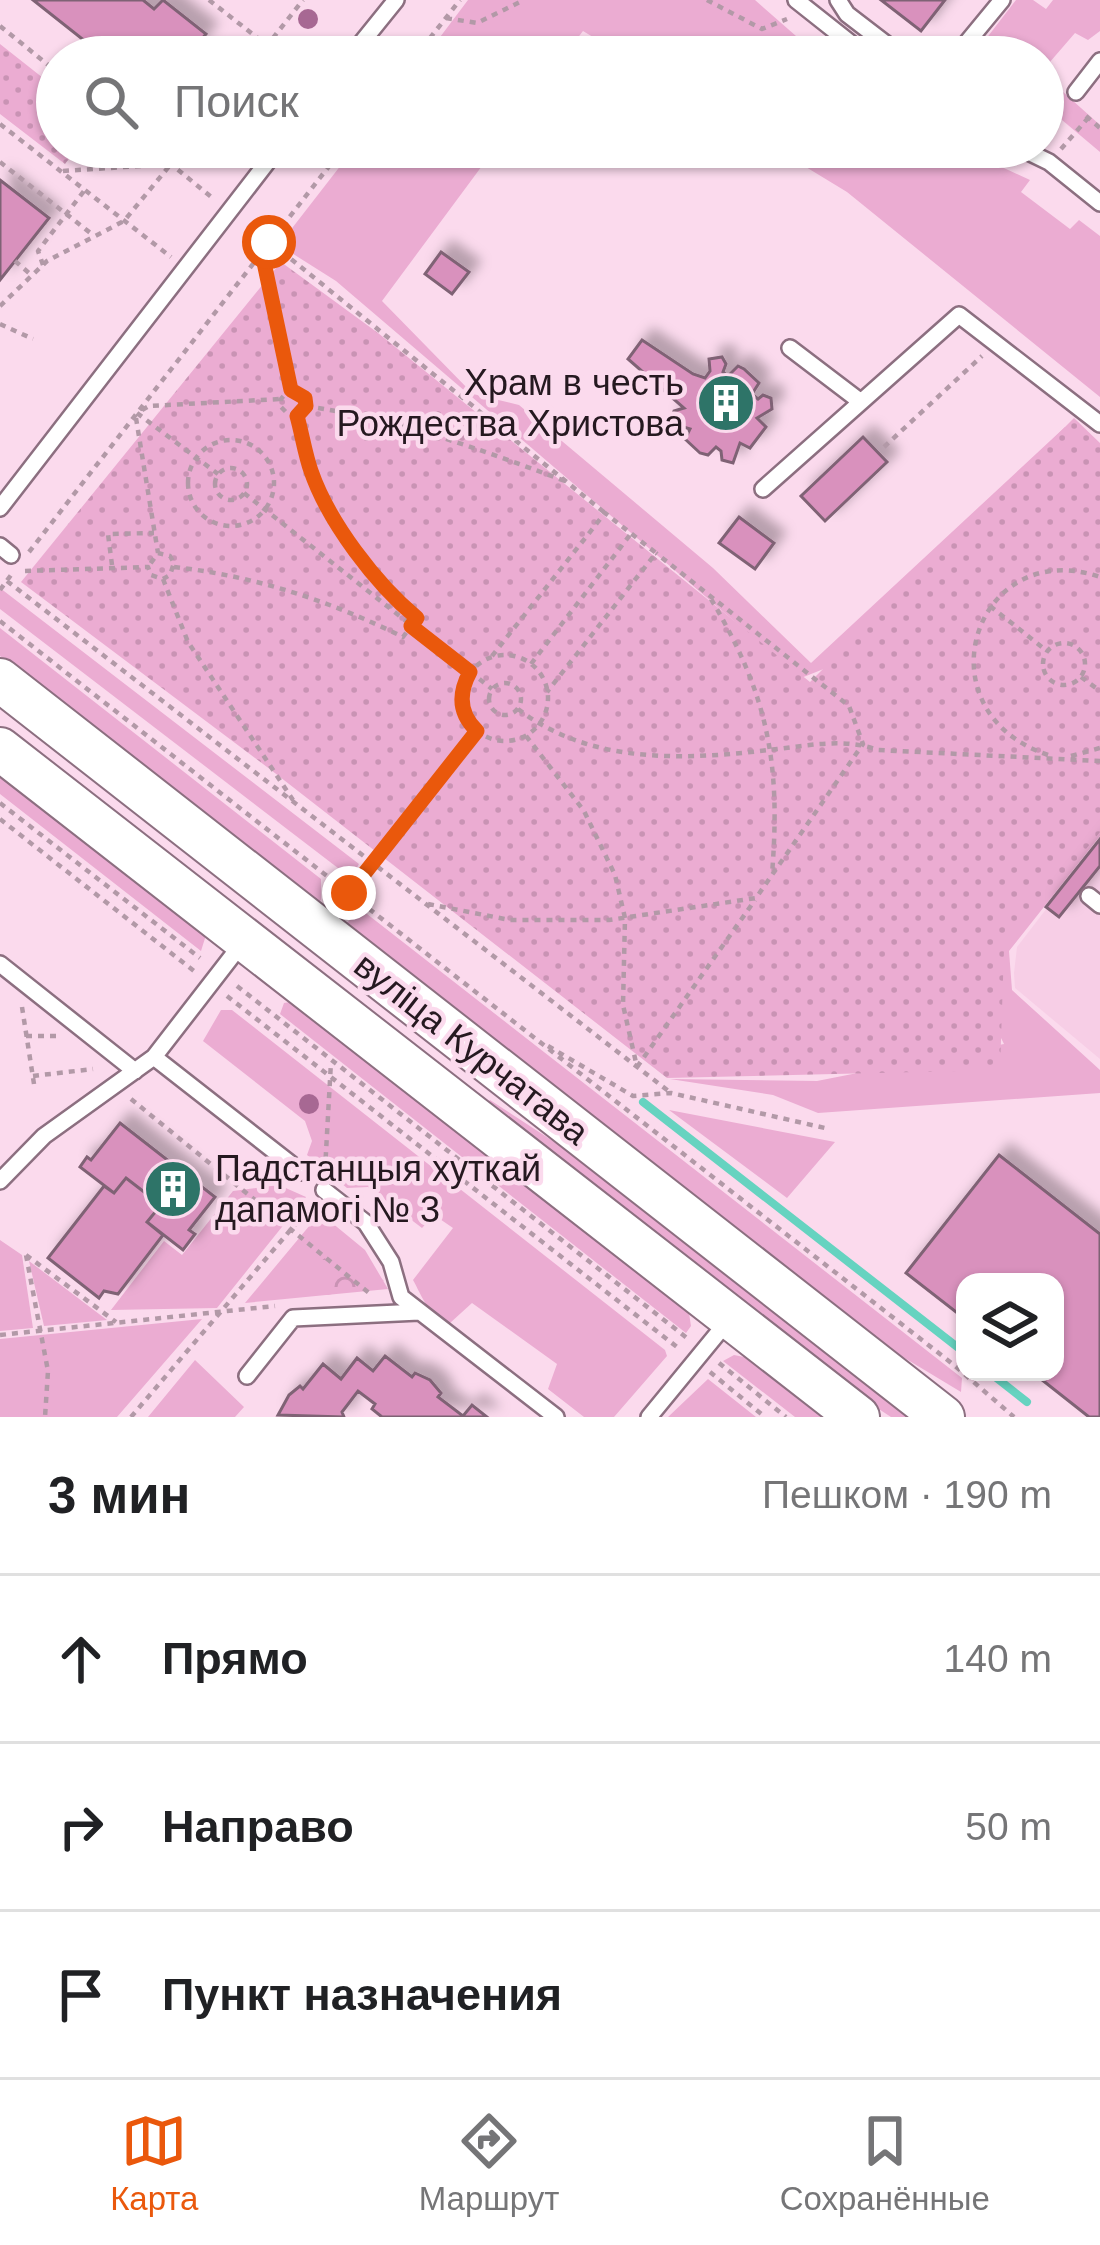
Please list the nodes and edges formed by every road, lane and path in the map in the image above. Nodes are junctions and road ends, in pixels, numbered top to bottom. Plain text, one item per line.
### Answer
1 (209, 0) edge
2 (396, 0) edge
3 (460, 0) edge
4 (524, 0) edge
5 (707, 0) edge
6 (838, 0) edge
7 (1002, 0) edge
8 (301, 1) edge
9 (802, 5) edge
10 (446, 18) junction
11 (0, 26) edge
12 (254, 36) edge
13 (275, 36) edge
14 (367, 36) edge
15 (432, 36) edge
16 (841, 36) edge
17 (876, 36) edge
18 (972, 36) edge
19 (36, 55) edge
20 (1100, 61) edge
21 (1076, 92) dead end
22 (1088, 118) dead end
23 (0, 124) edge
24 (1064, 145) edge
25 (36, 152) edge
26 (0, 162) edge
27 (57, 168) edge
28 (108, 168) edge
29 (168, 168) edge
30 (176, 168) edge
31 (263, 168) edge
32 (327, 168) edge
33 (1056, 168) edge
34 (61, 171) junction
35 (85, 190) junction
36 (1100, 203) edge
37 (229, 211) junction
38 (66, 214) junction
39 (124, 221) junction
40 (93, 236) junction
41 (269, 242) junction
42 (262, 253) junction
43 (15, 261) dead end
44 (43, 265) junction
45 (185, 268) junction
46 (31, 274) junction
47 (0, 306) edge
48 (0, 324) edge
49 (33, 339) dead end
50 (995, 344) junction
51 (790, 348) dead end
52 (291, 390) junction
53 (281, 399) junction
54 (861, 402) junction
55 (306, 406) junction
56 (137, 413) junction
57 (297, 416) junction
58 (1100, 424) edge
59 (884, 447) dead end
60 (196, 457) junction
61 (218, 474) junction
62 (569, 483) junction
63 (763, 489) dead end
64 (244, 493) junction
65 (0, 508) edge
66 (265, 509) junction
67 (605, 513) junction
68 (154, 533) junction
69 (632, 534) junction
70 (158, 553) junction
71 (656, 553) junction
72 (8, 558) edge
73 (148, 567) junction
74 (174, 567) junction
75 (112, 568) junction
76 (1100, 577) edge
77 (163, 579) junction
78 (7, 581) junction
79 (0, 590) edge
80 (708, 594) junction
81 (990, 606) junction
82 (0, 621) edge
83 (411, 626) junction
84 (1048, 651) junction
85 (492, 656) junction
86 (531, 664) junction
87 (470, 672) junction
88 (1081, 677) junction
89 (0, 680) edge
90 (492, 689) junction
91 (1100, 691) edge
92 (547, 692) junction
93 (518, 709) junction
94 (539, 724) junction
95 (477, 731) junction
96 (526, 736) junction
97 (863, 744) junction
98 (0, 748) edge
99 (1100, 748) edge
100 (771, 750) junction
101 (1057, 758) junction
102 (1100, 761) edge
103 (0, 803) edge
104 (296, 805) junction
105 (0, 819) edge
106 (372, 863) junction
107 (772, 874) junction
108 (349, 893) junction
109 (279, 897) junction
110 (756, 898) junction
111 (423, 902) junction
112 (625, 918) junction
113 (244, 940) junction
114 (200, 958) dead end
115 (0, 964) edge
116 (220, 981) junction
117 (21, 1002) dead end
118 (530, 1035) junction
119 (26, 1036) junction
120 (64, 1036) dead end
121 (154, 1057) junction
122 (332, 1060) junction
123 (637, 1066) junction
124 (93, 1069) dead end
125 (135, 1071) junction
126 (330, 1076) junction
127 (124, 1093) dead end
128 (671, 1093) junction
129 (825, 1128) dead end
130 (301, 1172) dead end
131 (0, 1181) edge
132 (324, 1190) junction
133 (291, 1230) junction
134 (372, 1295) dead end
135 (419, 1312) junction
136 (730, 1317) junction
137 (116, 1322) dead end
138 (699, 1356) junction
139 (247, 1376) dead end
140 (45, 1417) edge
141 (131, 1417) edge
142 (556, 1417) edge
143 (649, 1417) edge
144 (765, 1417) edge
145 (787, 1417) edge
146 (858, 1417) edge
147 (943, 1417) edge
148 (1015, 1417) edge

1 - 12 path
2 - 14 lane
3 - 10 path
4 - 10 path
5 - 9 path
6 - 17 lane
7 - 18 lane
8 - 13 path
9 - 16 lane
10 - 15 path
11 - 19 path
20 - 21 lane
22 - 24 path
23 - 25 path
26 - 38 path
27 - 34 path
28 - 34 path
29 - 39 path
30 - 37 path
31 - 37 lane
32 - 41 path
33 - 36 lane
34 - 35 path
35 - 38 path
35 - 39 path
37 - 41 path
37 - 45 lane
38 - 40 path
38 - 44 path
39 - 40 path
39 - 45 path
40 - 44 path
41 - 42 path
41 - 62 path
42 - 52 path
42 - 56 path
43 - 46 path
44 - 46 path
45 - 65 lane
46 - 47 path
48 - 49 path
50 - 54 lane
50 - 58 lane
50 - 59 path
51 - 54 lane
52 - 53 path
52 - 55 path
53 - 56 path
53 - 57 path
54 - 63 lane
55 - 57 path
55 - 62 path
56 - 60 path
56 - 68 path
56 - 72 path
57 - 83 path
60 - 61 path
60 - 66 path
60 - 66 path
61 - 64 path
61 - 64 path
62 - 67 path
64 - 66 path
66 - 83 path
67 - 69 path
67 - 85 path
68 - 70 path
68 - 75 path
69 - 71 path
69 - 86 path
70 - 73 path
70 - 74 path
71 - 80 path
71 - 92 path
72 - 75 path
72 - 78 path
73 - 75 path
73 - 77 path
74 - 77 path
74 - 83 path
76 - 81 path
77 - 104 path
78 - 79 path
78 - 104 path
80 - 97 path
80 - 100 path
81 - 84 path
81 - 101 path
82 - 108 path
83 - 87 path
84 - 88 path
84 - 88 path
85 - 86 path
85 - 87 path
86 - 92 path
87 - 90 path
87 - 95 path
88 - 91 path
89 - 109 main road, вуліца Курчатава
90 - 93 path
90 - 93 path
92 - 94 path
93 - 94 path
94 - 96 path
94 - 100 path
95 - 96 path
95 - 106 path
96 - 112 path
97 - 100 path
97 - 101 path
97 - 107 path
98 - 113 main road, вуліца Курчатава
99 - 101 path
100 - 107 path
101 - 102 path
103 - 114 path
104 - 106 path
105 - 116 path
106 - 108 path
106 - 111 path
107 - 110 path
108 - 118 path
109 - 113 main road
109 - 147 main road, вуліца Курчатава
110 - 112 path
110 - 123 path
111 - 112 path
111 - 123 path
112 - 123 path
113 - 116 lane
113 - 136 main road, вуліца Курчатава
115 - 125 lane
116 - 121 lane
116 - 122 path
116 - 126 path
117 - 119 path
118 - 128 path
118 - 148 path
119 - 120 path
119 - 124 path
121 - 125 lane
121 - 130 lane
122 - 126 path
122 - 138 path
123 - 128 path
125 - 131 lane
126 - 132 path
126 - 138 path
127 - 133 path
128 - 129 path
132 - 133 path
132 - 135 lane
133 - 134 path
133 - 141 path
135 - 139 lane
135 - 142 lane
136 - 138 lane
136 - 146 main road, вуліца Курчатава
137 - 140 path
138 - 143 lane
138 - 144 path
138 - 145 path

